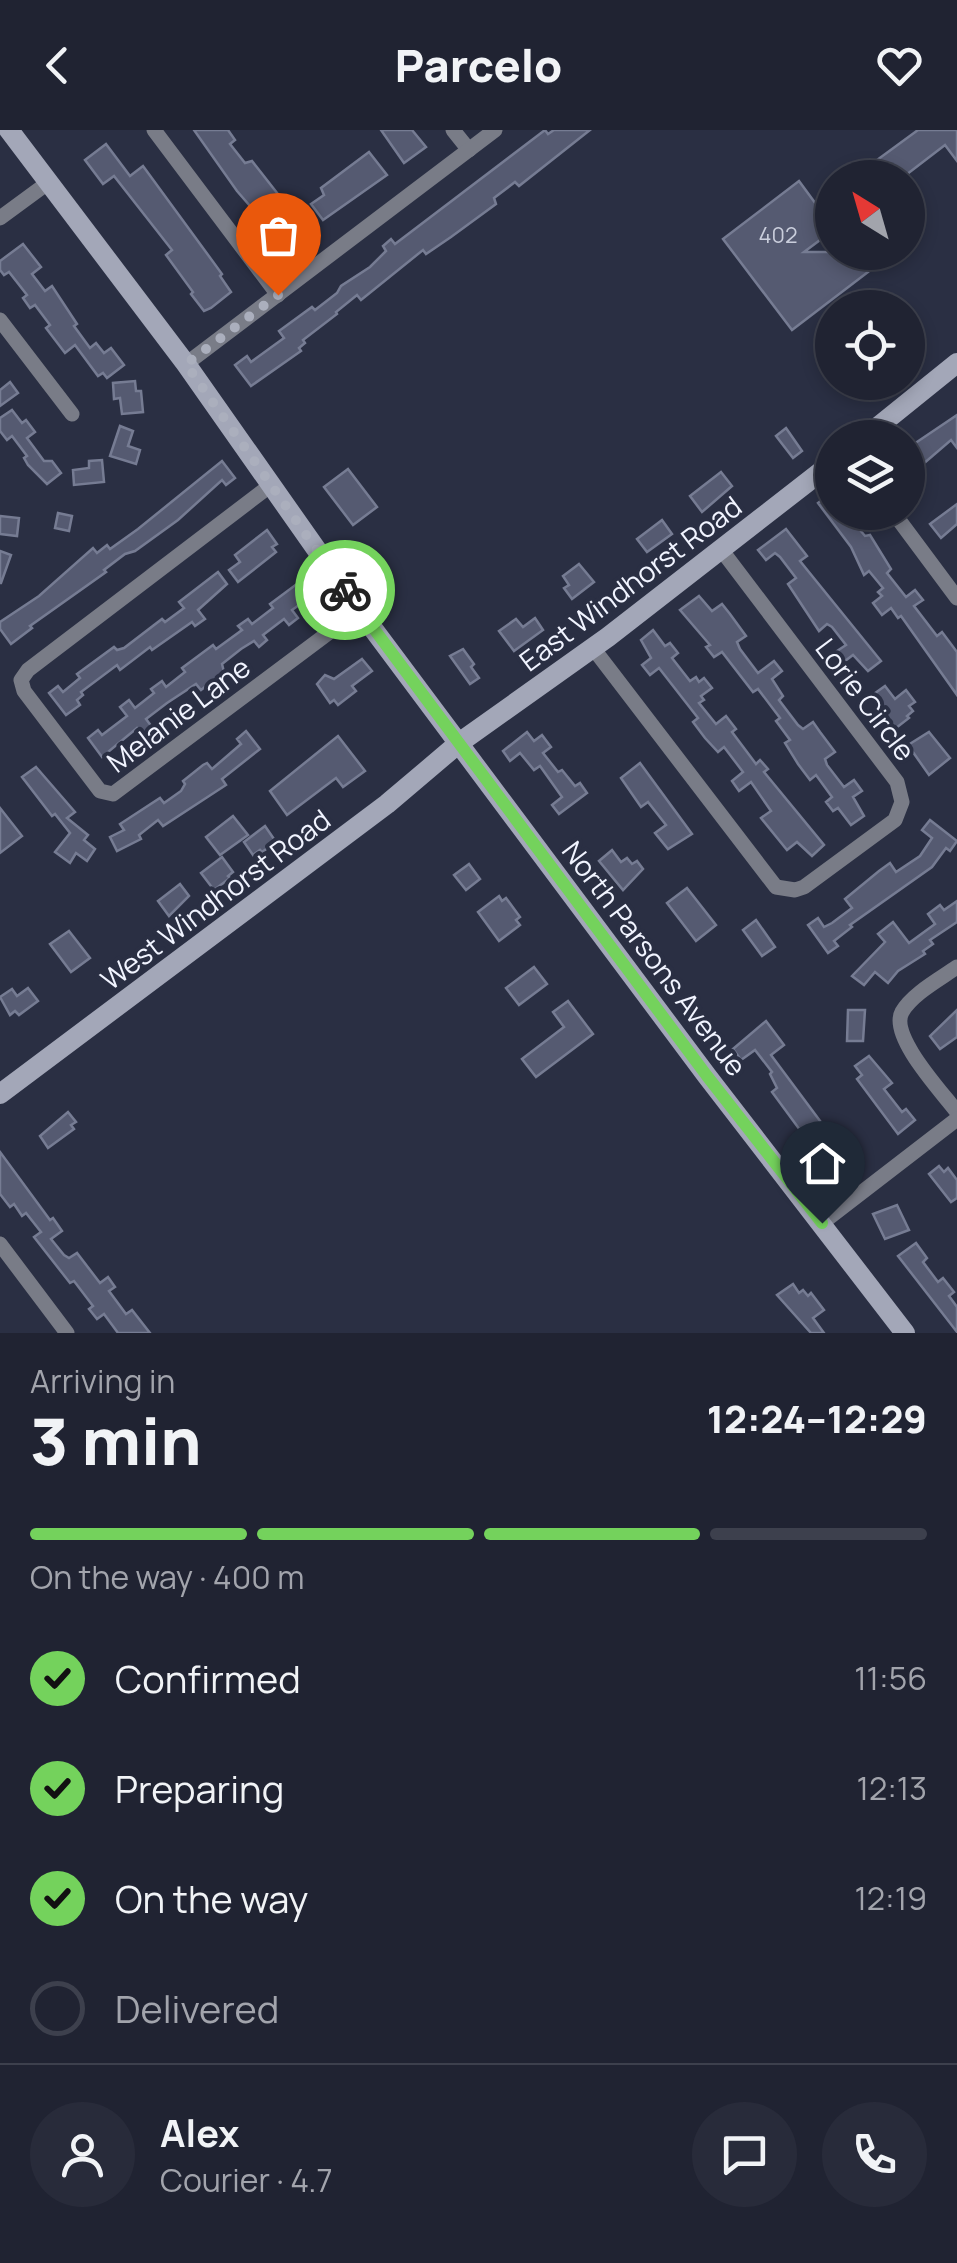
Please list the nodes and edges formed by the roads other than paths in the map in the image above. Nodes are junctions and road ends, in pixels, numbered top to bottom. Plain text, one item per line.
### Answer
1 (10, 130) edge
2 (154, 130) edge
3 (454, 130) edge
4 (494, 130) edge
5 (469, 150) junction
6 (49, 182) junction
7 (0, 218) edge
8 (278, 295) junction
9 (0, 320) edge
10 (957, 363) edge
11 (186, 364) junction
12 (72, 414) dead end
13 (886, 420) edge
14 (815, 476) edge
15 (271, 485) junction
16 (909, 530) edge
17 (720, 548) junction
18 (950, 575) edge
19 (957, 598) edge
20 (359, 610) junction
21 (594, 648) junction
22 (459, 743) junction
23 (957, 967) edge
24 (0, 1094) edge
25 (957, 1115) edge
26 (822, 1223) junction
27 (0, 1244) edge
28 (68, 1333) edge
29 (905, 1333) edge

1 - 6 main road, North Parsons Avenue
2 - 8 street
3 - 5 street
4 - 5 street
5 - 8 street
6 - 7 street
6 - 11 main road, North Parsons Avenue
8 - 11 street
9 - 12 street
10 - 13 main road
11 - 15 main road, North Parsons Avenue
14 - 17 main road, East Windhorst Road
15 - 20 main road, North Parsons Avenue
15 - 20 street, Melanie Lane
16 - 18 street
17 - 21 main road, East Windhorst Road
17 - 21 street, Lorie Circle
18 - 19 street
20 - 22 main road, North Parsons Avenue
21 - 22 main road, East Windhorst Road
22 - 24 main road, West Windhorst Road
22 - 26 main road, North Parsons Avenue
23 - 25 street
25 - 26 street
26 - 29 main road, North Parsons Avenue
27 - 28 street

